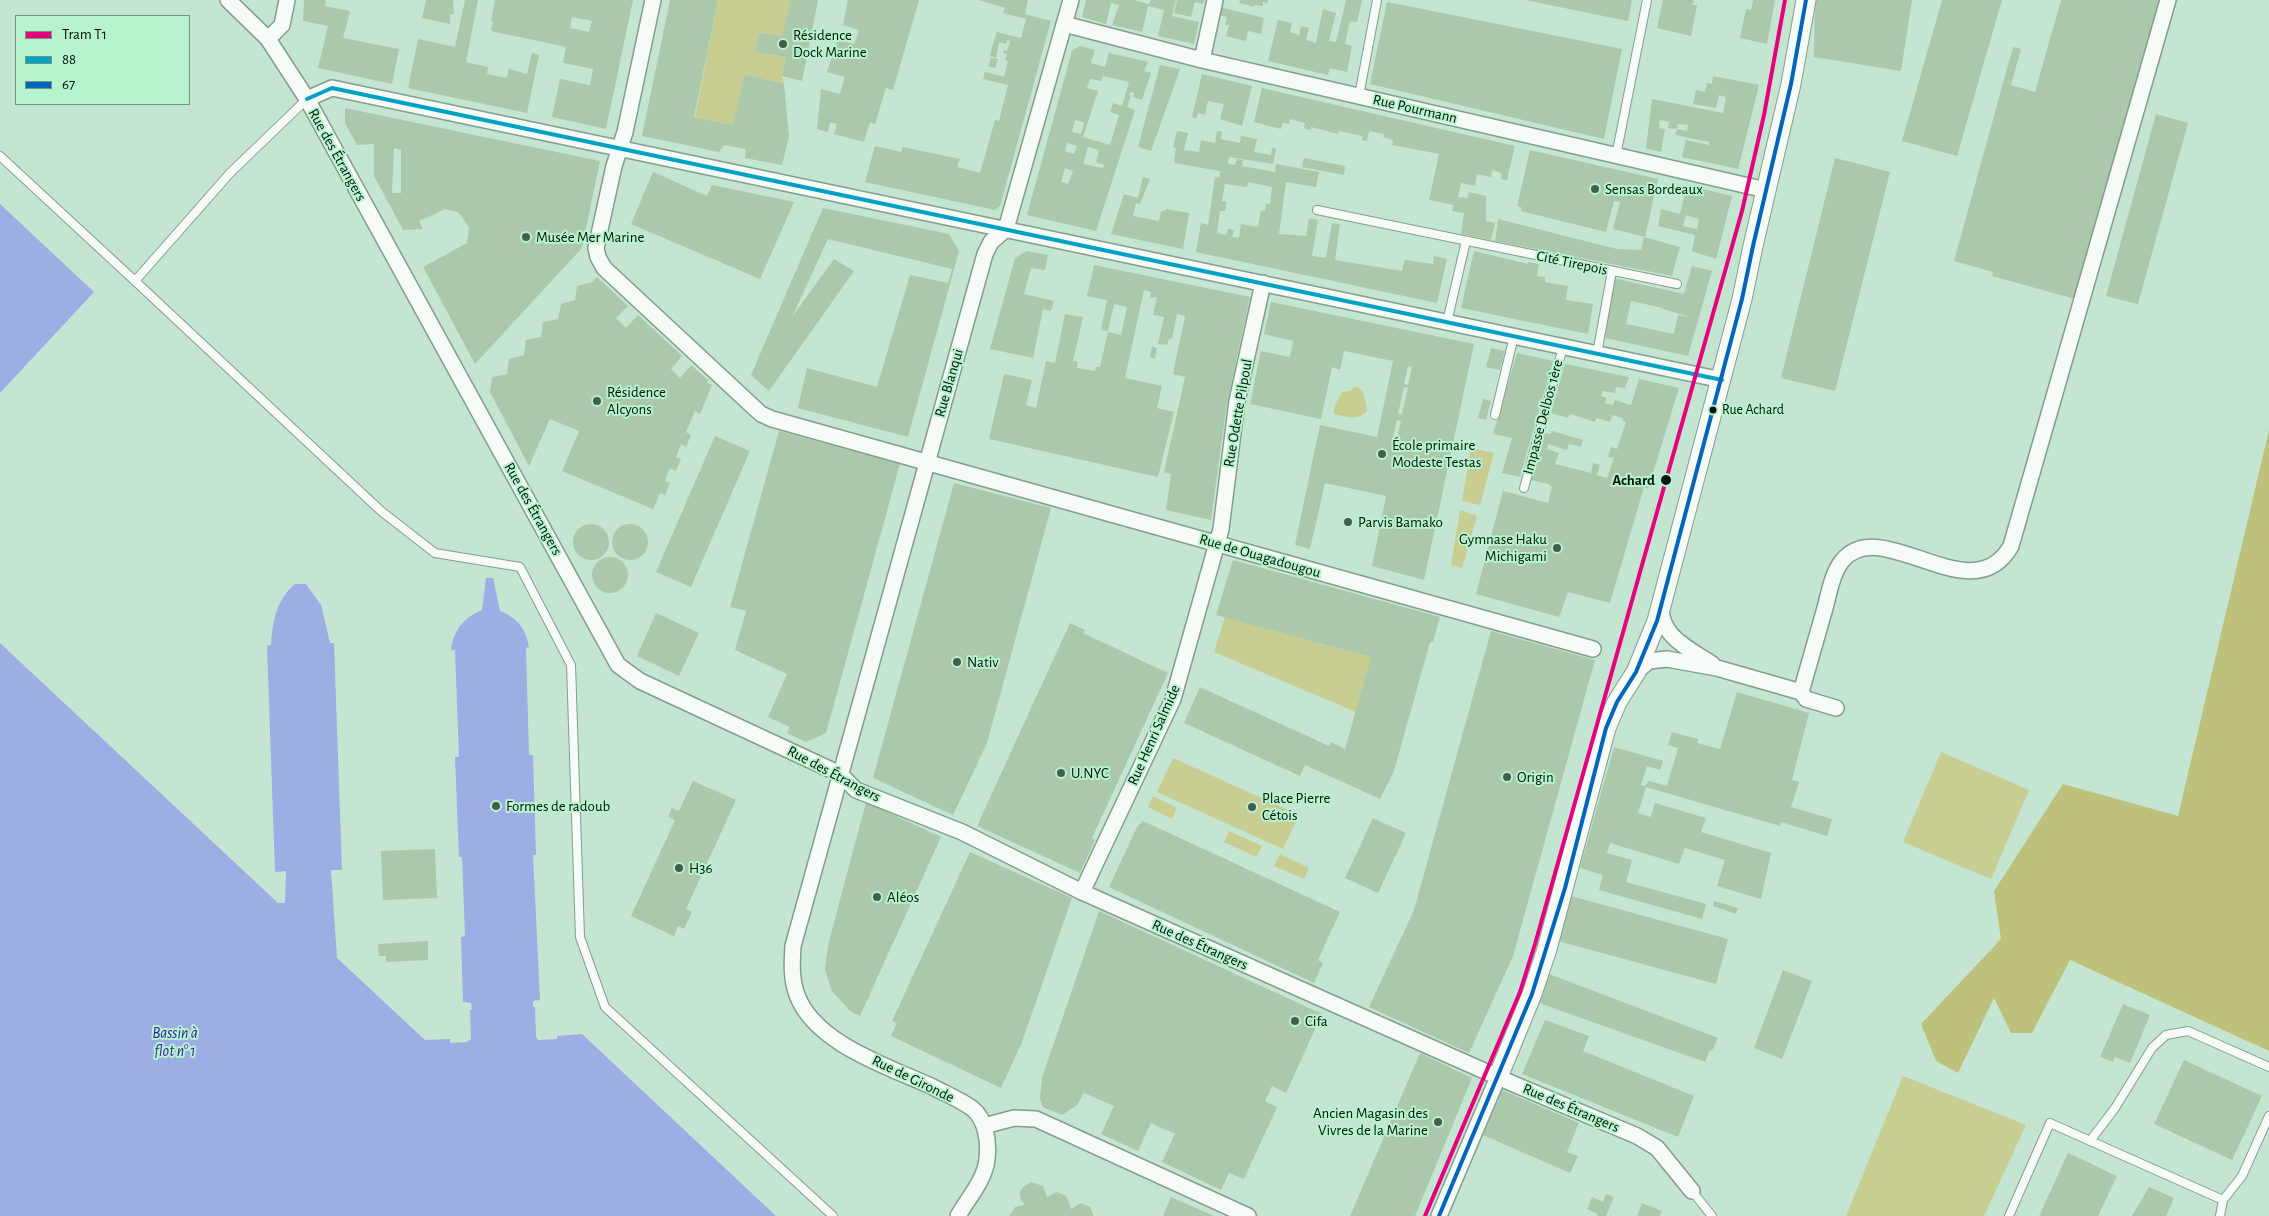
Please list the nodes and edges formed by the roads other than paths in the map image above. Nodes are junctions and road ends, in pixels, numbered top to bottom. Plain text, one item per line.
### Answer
1 (228, 0) edge
2 (287, 0) edge
3 (653, 0) edge
4 (1071, 0) edge
5 (1215, 0) edge
6 (1377, 0) edge
7 (1647, 0) edge
8 (1806, 0) edge
9 (2168, 0) edge
10 (1064, 24) junction
11 (268, 39) junction
12 (1202, 60) junction
13 (1359, 96) junction
14 (307, 99) junction
15 (621, 148) junction
16 (0, 156) edge
17 (1616, 156) junction
18 (1766, 190) junction
19 (1316, 210) dead end
20 (1006, 229) junction
21 (1466, 241) junction
22 (1612, 271) junction
23 (135, 281) junction
24 (1263, 283) junction
25 (1678, 284) dead end
26 (1447, 322) junction
27 (1514, 336) junction
28 (1563, 347) junction
29 (1597, 354) junction
30 (1722, 380) junction
31 (1494, 415) dead end
32 (927, 462) junction
33 (1524, 488) dead end
34 (1217, 543) junction
35 (1661, 603) junction
36 (1593, 649) dead end
37 (1717, 668) junction
38 (1636, 672) junction
39 (1801, 692) junction
40 (1836, 708) dead end
41 (840, 774) junction
42 (1082, 892) junction
43 (2269, 1067) edge
44 (1498, 1078) junction
45 (2269, 1116) edge
46 (984, 1126) junction
47 (2090, 1141) junction
48 (1692, 1191) joint
49 (2223, 1200) junction
50 (833, 1216) edge
51 (958, 1216) edge
52 (1248, 1216) edge
53 (1439, 1216) edge
54 (1712, 1216) edge
55 (2009, 1216) edge
56 (2220, 1216) edge

1 - 11 street, Rue des Étrangers
2 - 11 street
3 - 15 street, Rue de Ouagadougou
4 - 10 street, Rue Blanqui
5 - 12 street
6 - 13 lane
7 - 17 lane
8 - 18 street
9 - 39 street
10 - 12 street, Rue Pourmann
10 - 20 street, Rue Blanqui
11 - 14 street, Rue des Étrangers
12 - 13 street, Rue Pourmann
13 - 17 street, Rue Pourmann
14 - 15 street
14 - 23 lane
14 - 41 street, Rue des Étrangers
15 - 20 street
15 - 32 street, Rue de Ouagadougou
16 - 23 lane
17 - 18 street, Rue Pourmann
18 - 30 street
19 - 21 lane, Cité Tirepois
20 - 24 street
20 - 32 street, Rue Blanqui
21 - 22 lane, Cité Tirepois
21 - 26 lane
22 - 25 lane, Cité Tirepois
22 - 29 lane
23 - 50 lane
24 - 26 street
24 - 34 street, Rue Odette Pilpoul
26 - 27 street
27 - 28 street
27 - 31 lane
28 - 29 street
28 - 33 lane, Impasse Delbos 1ère
29 - 30 street
30 - 35 street
32 - 34 street, Rue de Ouagadougou
32 - 41 street, Rue Blanqui
34 - 36 street, Rue de Ouagadougou
34 - 42 street, Rue Henri Salmide
35 - 37 street
35 - 38 street
37 - 38 street
37 - 39 street
38 - 44 street
39 - 40 street
41 - 42 street, Rue des Étrangers
41 - 46 street, Rue de Gironde
42 - 44 street, Rue des Étrangers
43 - 47 lane
44 - 48 street, Rue des Étrangers
44 - 53 street
45 - 49 lane
46 - 51 street
46 - 52 street
47 - 49 lane
47 - 55 lane
48 - 54 lane
49 - 56 lane

